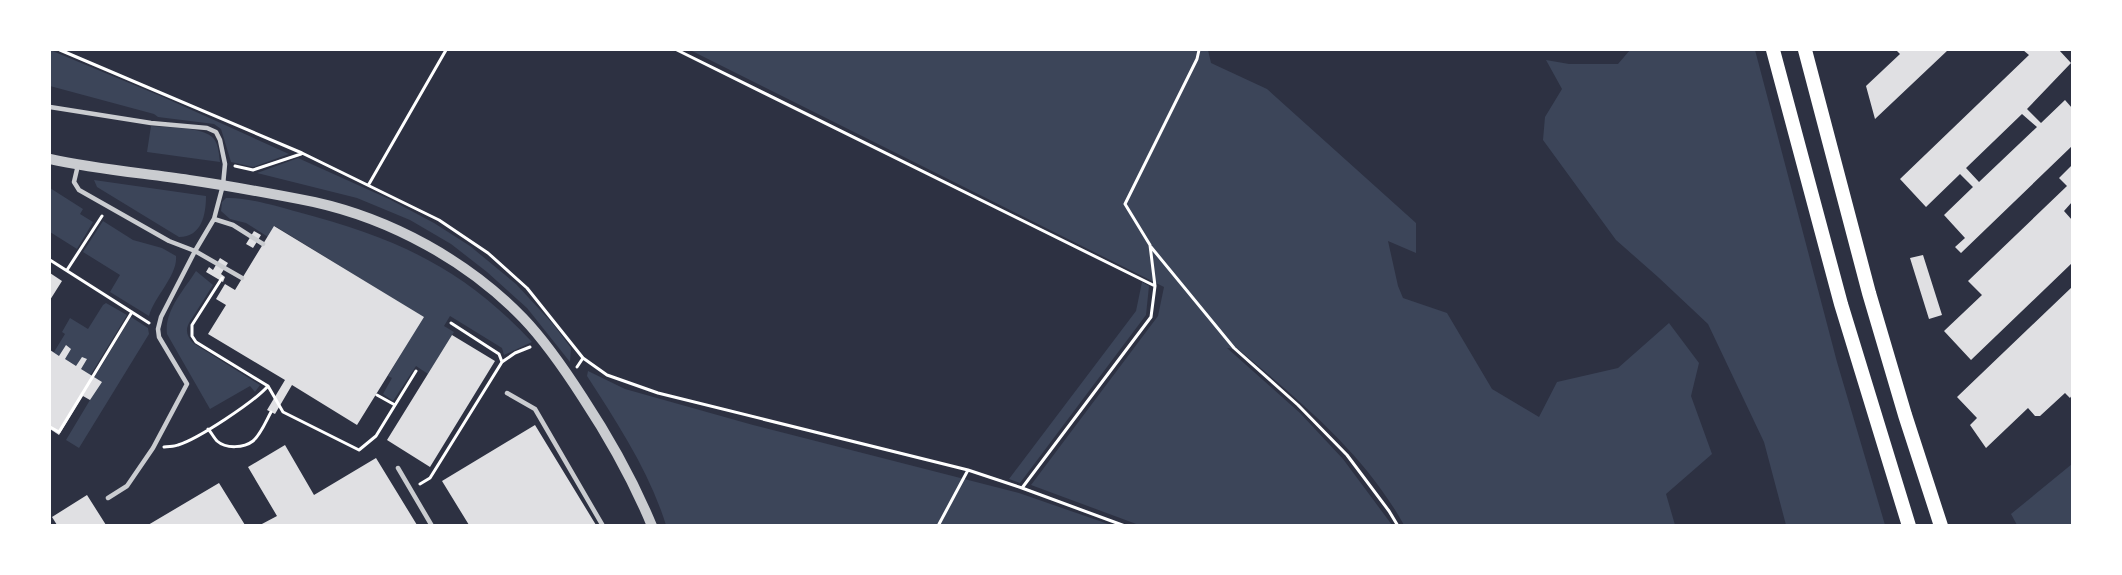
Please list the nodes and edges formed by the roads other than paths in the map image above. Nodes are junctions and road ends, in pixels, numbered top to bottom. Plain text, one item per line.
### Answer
1 (1773, 50) edge
2 (1805, 50) edge
3 (50, 107) edge
4 (50, 159) edge
5 (78, 165) junction
6 (223, 185) junction
7 (214, 219) junction
8 (263, 244) dead end
9 (195, 251) junction
10 (242, 278) dead end
11 (507, 393) dead end
12 (398, 468) dead end
13 (108, 498) dead end
14 (432, 525) edge
15 (603, 525) edge
16 (652, 525) edge
17 (1909, 525) edge
18 (1941, 525) edge

1 - 17 highway
2 - 18 highway
3 - 6 lane
4 - 5 street
5 - 6 street
5 - 9 lane
6 - 7 lane
6 - 16 street
7 - 8 lane
7 - 9 lane
9 - 10 lane
9 - 13 lane
11 - 15 lane
12 - 14 lane

